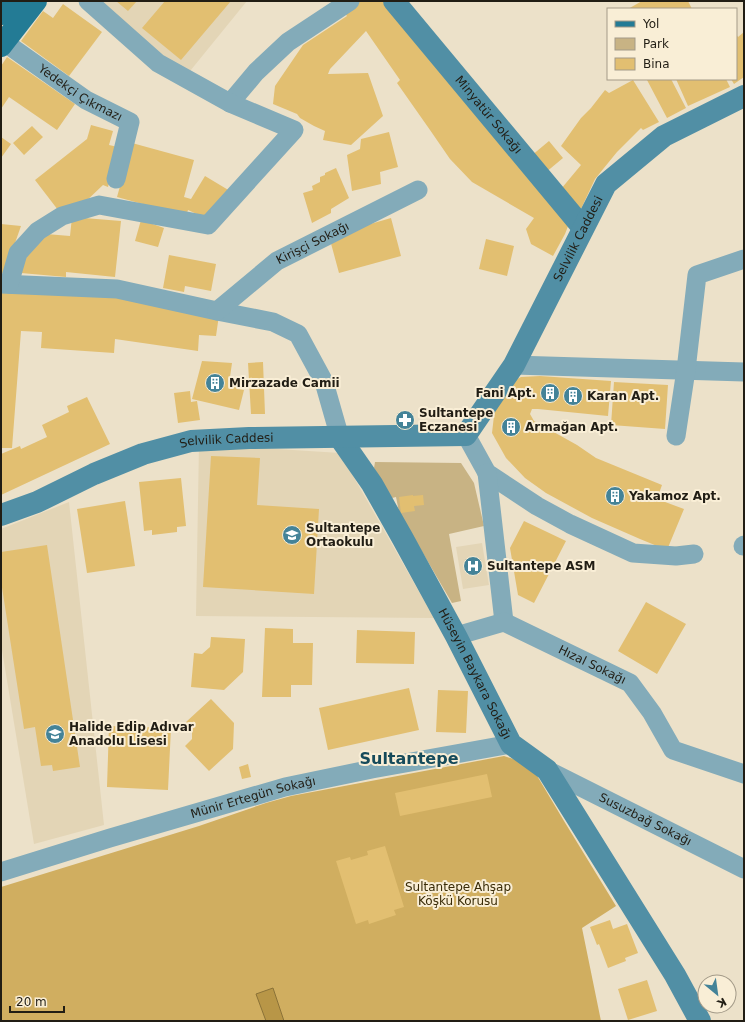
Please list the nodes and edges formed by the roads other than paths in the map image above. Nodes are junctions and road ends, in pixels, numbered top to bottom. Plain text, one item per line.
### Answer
1 (11, 1) edge
2 (36, 1) edge
3 (88, 1) edge
4 (350, 1) edge
5 (394, 1) edge
6 (1, 14) edge
7 (2, 44) edge
8 (743, 100) edge
9 (230, 103) junction
10 (116, 179) dead end
11 (418, 190) dead end
12 (583, 228) junction
13 (744, 259) edge
14 (5, 284) edge
15 (217, 311) junction
16 (514, 365) junction
17 (686, 370) junction
18 (744, 372) edge
19 (466, 436) junction
20 (676, 436) dead end
21 (340, 438) junction
22 (487, 473) junction
23 (1, 515) edge
24 (694, 554) dead end
25 (504, 622) junction
26 (456, 636) junction
27 (511, 744) junction
28 (547, 770) junction
29 (744, 774) edge
30 (744, 869) edge
31 (1, 872) edge
32 (700, 1021) edge

1 - 6 main road
2 - 7 main road
3 - 9 street
4 - 9 street
5 - 12 street, Minyatür Sokağı
7 - 10 street, Yedekçi Çıkmazı
8 - 12 street, Selvilik Caddesi
9 - 14 street
11 - 15 street, Kirişçi Sokağı
12 - 16 street, Selvilik Caddesi
13 - 17 street
14 - 15 street
15 - 21 street
16 - 17 street
16 - 19 street, Selvilik Caddesi
17 - 18 street
17 - 20 street
19 - 21 street, Selvilik Caddesi
19 - 22 street
21 - 23 street, Selvilik Caddesi
21 - 26 street, Hüseyin Baykara Sokağı
22 - 24 street
22 - 25 street
25 - 26 street
25 - 29 street, Hızal Sokağı
26 - 27 street, Hüseyin Baykara Sokağı
27 - 28 street, Hüseyin Baykara Sokağı
27 - 31 street, Münir Ertegün Sokağı
28 - 30 street, Susuzbağ Sokağı
28 - 32 street, Hüseyin Baykara Sokağı

